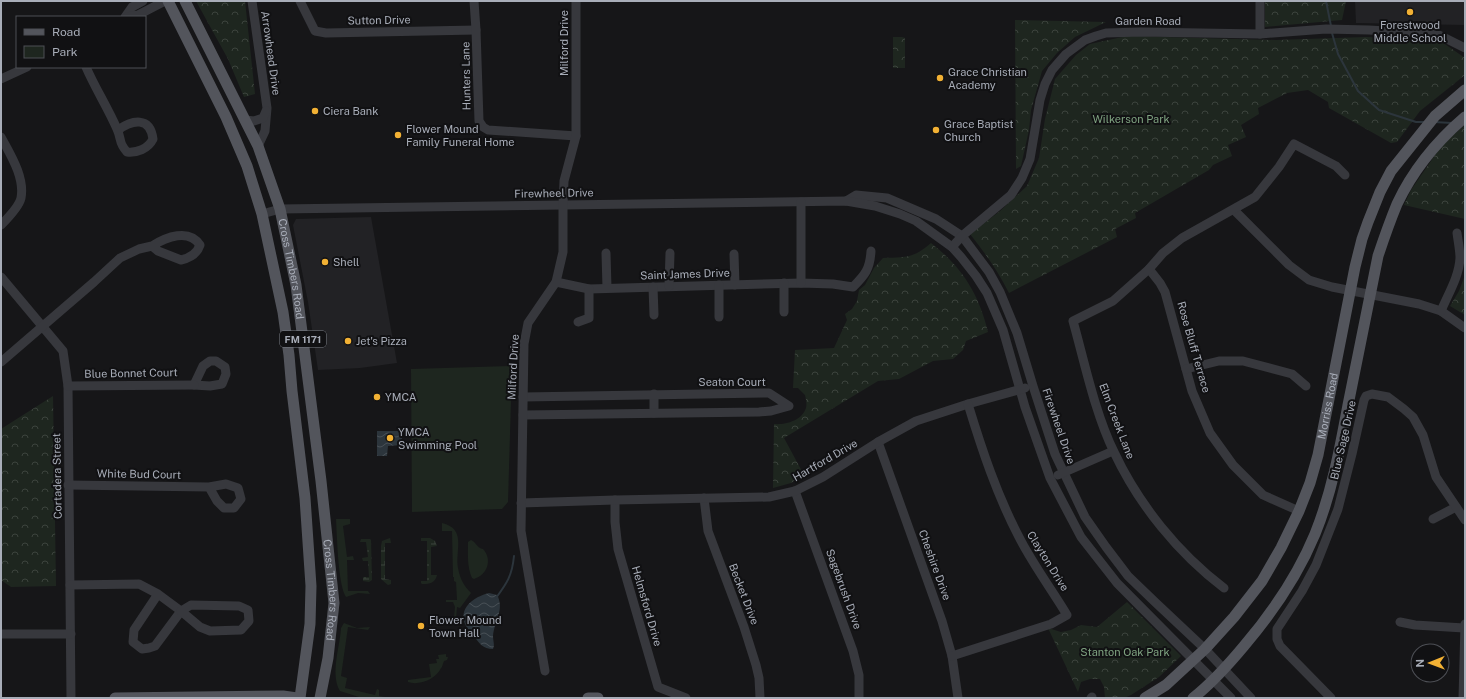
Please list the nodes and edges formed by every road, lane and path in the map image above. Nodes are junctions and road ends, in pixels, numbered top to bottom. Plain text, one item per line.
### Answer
1 (143, 1) edge
2 (166, 1) edge
3 (186, 1) edge
4 (252, 1) edge
5 (300, 1) edge
6 (474, 1) edge
7 (576, 1) edge
8 (1260, 1) edge
9 (127, 16) edge
10 (132, 16) edge
11 (476, 30) junction
12 (1260, 34) junction
13 (1465, 48) edge
14 (25, 68) edge
15 (86, 68) edge
16 (1, 79) edge
17 (1465, 90) edge
18 (267, 108) junction
19 (1465, 117) edge
20 (245, 120) junction
21 (118, 130) dead end
22 (576, 136) junction
23 (1, 137) edge
24 (258, 146) junction
25 (1345, 175) dead end
26 (846, 201) junction
27 (801, 202) junction
28 (563, 205) junction
29 (280, 209) junction
30 (1234, 210) junction
31 (262, 214) junction
32 (1, 225) edge
33 (1457, 233) dead end
34 (962, 236) junction
35 (152, 246) dead end
36 (952, 247) junction
37 (871, 252) dead end
38 (606, 253) dead end
39 (670, 253) dead end
40 (734, 254) dead end
41 (1149, 269) junction
42 (1, 277) edge
43 (556, 282) junction
44 (801, 283) junction
45 (784, 284) junction
46 (718, 285) junction
47 (735, 285) junction
48 (669, 286) junction
49 (653, 287) junction
50 (606, 288) junction
51 (589, 289) junction
52 (1351, 291) junction
53 (1370, 295) junction
54 (1440, 311) junction
55 (283, 312) junction
56 (784, 312) dead end
57 (654, 314) dead end
58 (719, 317) dead end
59 (578, 322) dead end
60 (43, 326) junction
61 (1465, 328) edge
62 (304, 348) junction
63 (1, 362) edge
64 (1186, 369) junction
65 (194, 385) dead end
66 (68, 386) junction
67 (1033, 386) junction
68 (1306, 386) dead end
69 (1020, 389) junction
70 (654, 394) junction
71 (523, 397) junction
72 (968, 404) junction
73 (654, 413) junction
74 (523, 415) junction
75 (878, 442) junction
76 (1113, 451) junction
77 (320, 471) junction
78 (1063, 473) junction
79 (302, 474) junction
80 (1050, 478) junction
81 (68, 485) junction
82 (209, 487) dead end
83 (795, 491) junction
84 (704, 498) junction
85 (615, 500) junction
86 (521, 503) junction
87 (1456, 507) junction
88 (1299, 511) junction
89 (1433, 518) dead end
90 (1465, 520) edge
91 (70, 584) junction
92 (1224, 588) dead end
93 (158, 594) junction
94 (181, 611) junction
95 (1400, 622) dead end
96 (1465, 624) edge
97 (1464, 628) edge
98 (1, 634) edge
99 (71, 634) junction
100 (1205, 649) junction
101 (952, 656) junction
102 (1193, 660) junction
103 (1224, 668) junction
104 (545, 671) dead end
105 (1213, 679) junction
106 (71, 698) edge
107 (115, 698) edge
108 (298, 698) edge
109 (320, 698) edge
110 (588, 698) edge
111 (598, 698) edge
112 (686, 698) edge
113 (760, 698) edge
114 (859, 698) edge
115 (958, 698) edge
116 (1145, 698) edge
117 (1193, 698) edge
118 (1231, 698) edge
119 (1251, 698) edge
120 (1331, 698) edge
121 (1463, 698) edge

1 - 9 street
2 - 10 street
2 - 31 main road, Cross Timbers Road / FM 1171
3 - 20 main road, Cross Timbers Road / FM 1171
4 - 18 street, Arrowhead Drive
5 - 11 street, Sutton Drive
6 - 11 street, Hunters Lane
7 - 22 street, Milford Drive
8 - 12 street
11 - 22 street, Hunters Lane
12 - 13 street, Garden Road
12 - 34 street, Garden Road
14 - 16 street
15 - 21 street
17 - 52 main road, Morriss Road
18 - 20 street, Arrowhead Drive
18 - 24 street, Arrowhead Drive
19 - 53 main road, Morriss Road
20 - 24 main road, Cross Timbers Road / FM 1171
22 - 28 street, Milford Drive
23 - 32 street
24 - 29 main road, Cross Timbers Road / FM 1171
25 - 30 street
26 - 27 street, Firewheel Drive
26 - 34 street, Firewheel Drive
26 - 36 street, Firewheel Drive
27 - 28 street, Firewheel Drive
27 - 44 street
28 - 29 street, Firewheel Drive
28 - 43 street, Milford Drive
29 - 31 street, Firewheel Drive
29 - 62 main road, Cross Timbers Road / FM 1171
30 - 41 street
30 - 52 street
31 - 55 main road, Cross Timbers Road / FM 1171
33 - 54 street
34 - 36 street, Garden Road
34 - 67 street, Firewheel Drive
35 - 60 street
36 - 69 street, Firewheel Drive
37 - 44 street, Saint James Drive
38 - 50 street
39 - 48 street
40 - 47 street
41 - 64 street, Rose Bluff Terrace
41 - 76 street, Elm Creek Lane
42 - 60 street, Cortadera Street
43 - 51 street, Saint James Drive
43 - 71 street, Milford Drive
44 - 45 street, Saint James Drive
45 - 47 street, Saint James Drive
45 - 56 street
46 - 47 street, Saint James Drive
46 - 48 street, Saint James Drive
46 - 58 street
48 - 49 street, Saint James Drive
49 - 50 street, Saint James Drive
49 - 57 street
50 - 51 street, Saint James Drive
51 - 59 street
52 - 53 street
52 - 88 main road, Morriss Road
53 - 54 street
53 - 103 main road, Morriss Road
54 - 61 street
55 - 62 main road
55 - 79 main road, Cross Timbers Road / FM 1171
60 - 63 street
60 - 66 street, Cortadera Street
62 - 77 main road, Cross Timbers Road / FM 1171
64 - 68 street
64 - 88 street, Rose Bluff Terrace
65 - 66 street, Blue Bonnet Court
66 - 81 street, Cortadera Street
67 - 69 street, Hartford Drive
67 - 78 street, Firewheel Drive
69 - 72 street, Hartford Drive
69 - 80 street, Firewheel Drive
70 - 71 street, Seaton Court
70 - 73 street
70 - 73 street, Seaton Court
71 - 74 street, Milford Drive
72 - 75 street, Hartford Drive
72 - 101 street, Clayton Drive
73 - 74 street, Seaton Court
74 - 86 street, Milford Drive
75 - 83 street, Hartford Drive
75 - 101 street, Cheshire Drive
76 - 78 street
76 - 92 street, Elm Creek Lane
77 - 79 main road
77 - 109 main road, Cross Timbers Road / FM 1171
78 - 80 street
78 - 100 street, Firewheel Drive
79 - 108 main road, Cross Timbers Road / FM 1171
80 - 102 street, Firewheel Drive
81 - 82 street, White Bud Court
81 - 91 street, Cortadera Street
83 - 84 street, Hartford Drive
83 - 114 street, Sagebrush Drive
84 - 85 street, Hartford Drive
84 - 113 street, Becket Drive
85 - 86 street, Hartford Drive
85 - 112 street, Helmsford Drive
86 - 104 street, Milford Drive
87 - 89 street
87 - 90 street, Blue Sage Drive
87 - 120 street, Blue Sage Drive
88 - 100 main road, Morriss Road
91 - 93 street
91 - 99 street, Cortadera Street
93 - 94 street
93 - 94 street
94 - 94 street
95 - 97 street
96 - 97 street
97 - 121 street
98 - 99 street
99 - 106 street, Cortadera Street
100 - 102 main road, Morriss Road
100 - 103 street, Firewheel Drive
101 - 115 street, Cheshire Drive
102 - 105 street, Firewheel Drive
102 - 116 main road, Morriss Road
103 - 105 main road, Morriss Road
103 - 119 street, Firewheel Drive
105 - 117 main road, Morriss Road
105 - 118 street, Firewheel Drive
107 - 108 main road
110 - 111 main road

